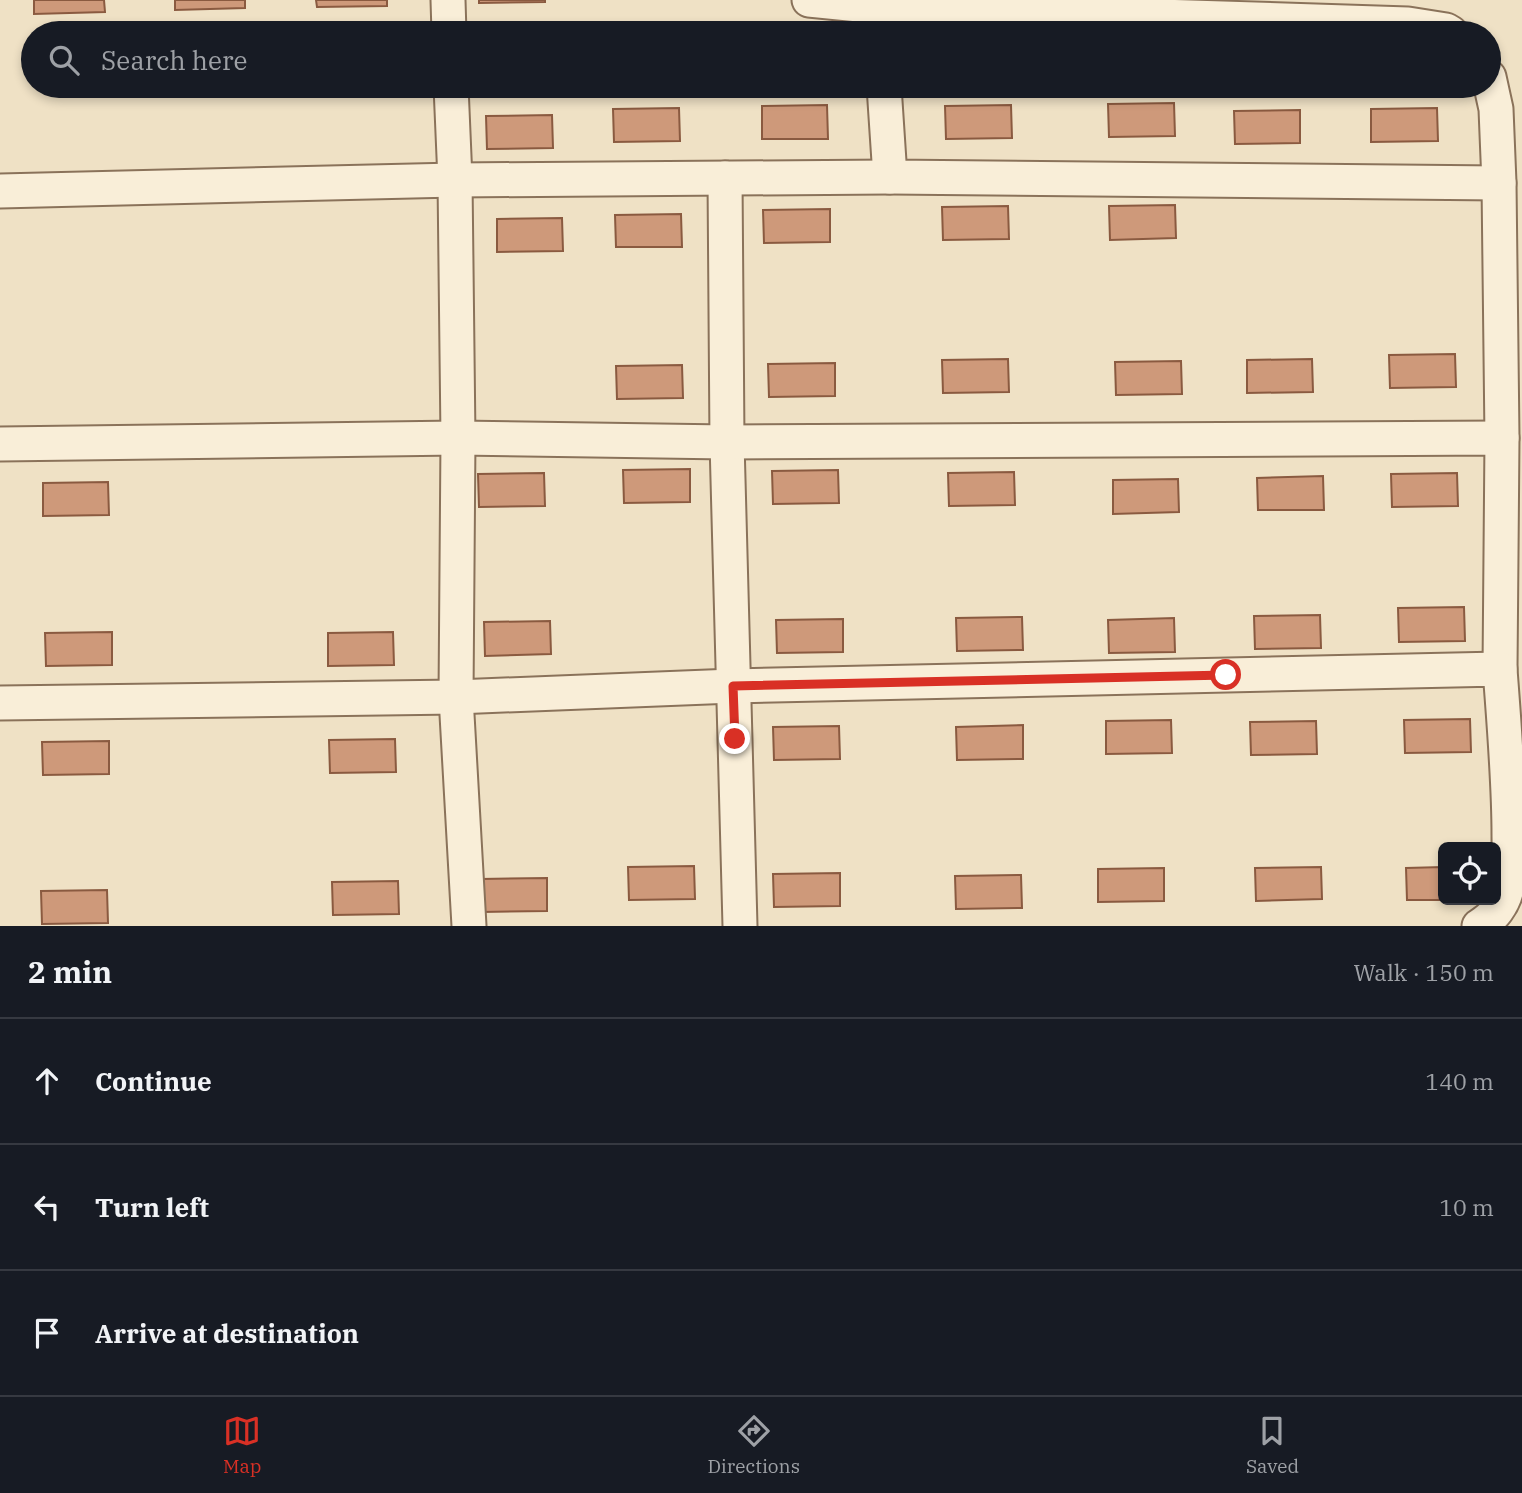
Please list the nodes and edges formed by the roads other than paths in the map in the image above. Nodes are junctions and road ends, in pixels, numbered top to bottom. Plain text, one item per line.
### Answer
1 (448, 0) edge
2 (809, 0) edge
3 (880, 20) edge
4 (449, 21) edge
5 (1012, 21) edge
6 (452, 98) edge
7 (885, 98) edge
8 (1494, 98) edge
9 (890, 177) junction
10 (725, 178) junction
11 (455, 180) junction
12 (1499, 183) junction
13 (0, 191) edge
14 (458, 438) junction
15 (1502, 438) junction
16 (727, 442) junction
17 (0, 444) edge
18 (1500, 668) junction
19 (733, 686) junction
20 (456, 697) junction
21 (0, 704) edge
22 (469, 926) edge
23 (740, 926) edge
24 (1479, 926) edge

1 - 4 street
2 - 3 street
3 - 5 street
6 - 11 street
7 - 9 street
8 - 12 street
9 - 10 street
9 - 12 street
10 - 11 street
10 - 16 street
11 - 13 street
11 - 14 street
12 - 15 street
14 - 16 street
14 - 17 street
14 - 20 street
15 - 16 street
15 - 18 street
16 - 19 street
18 - 19 street
18 - 24 street
19 - 20 street
19 - 23 street
20 - 21 street
20 - 22 street

